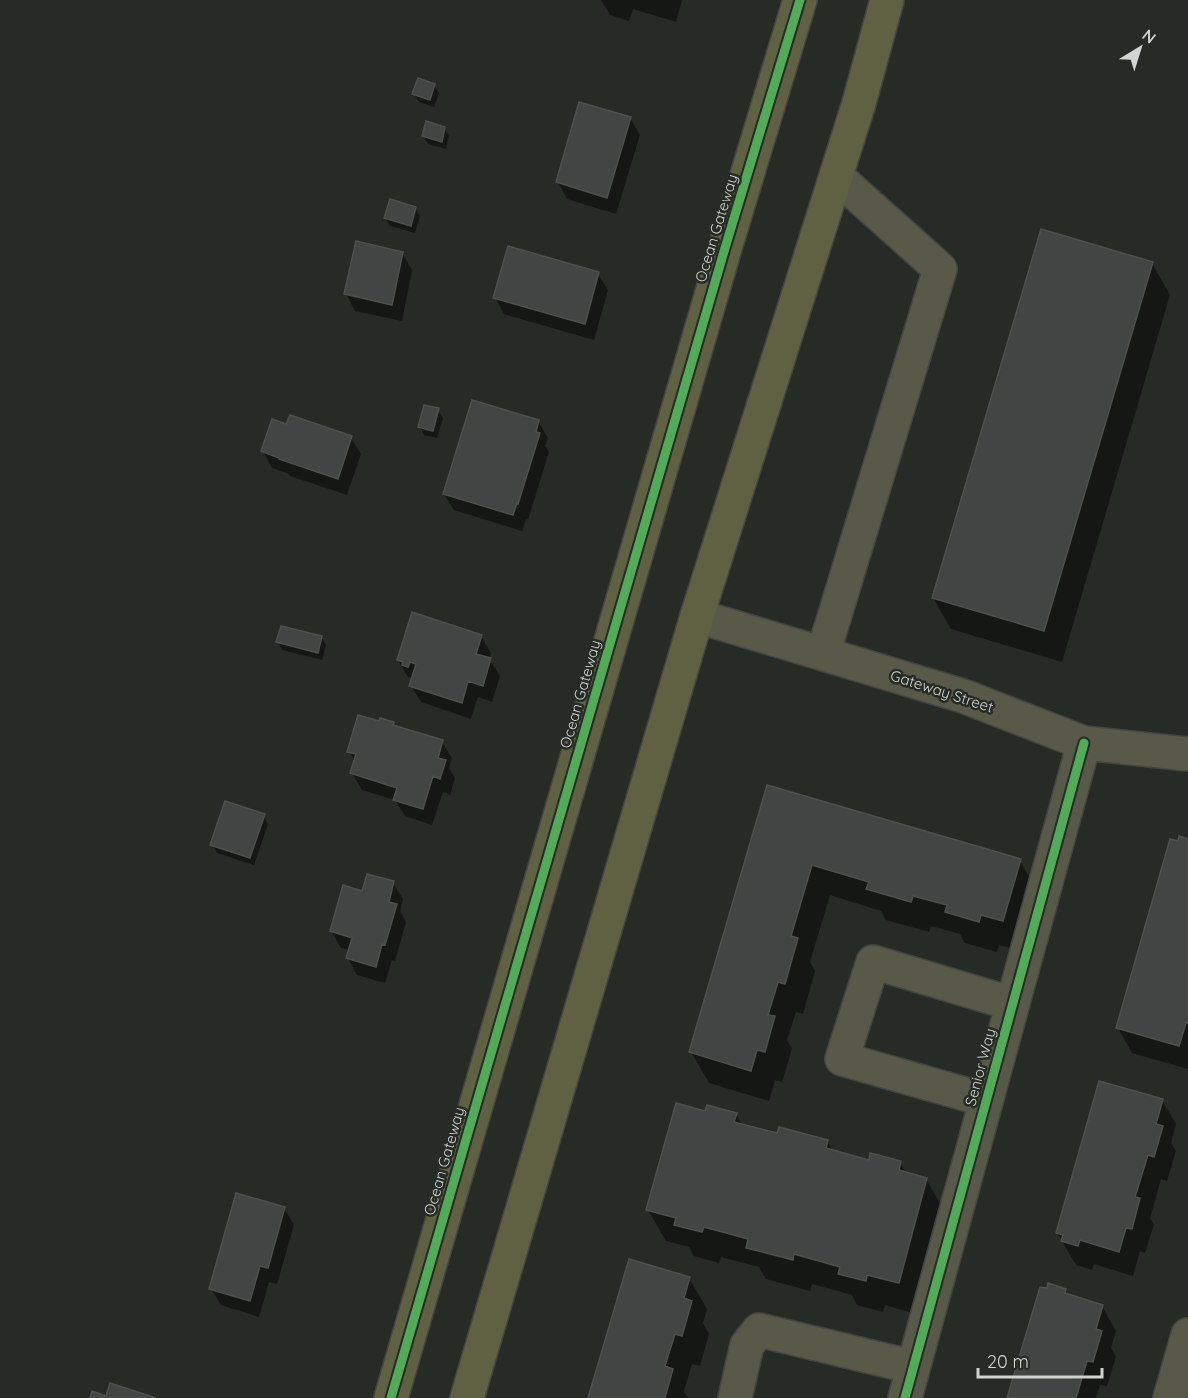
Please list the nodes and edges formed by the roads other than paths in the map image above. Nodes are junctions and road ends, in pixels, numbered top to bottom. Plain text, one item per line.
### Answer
1 (800, 0) edge
2 (887, 0) edge
3 (836, 176) junction
4 (697, 616) junction
5 (823, 654) junction
6 (1084, 743) junction
7 (1188, 754) edge
8 (1012, 1004) junction
9 (986, 1100) junction
10 (1188, 1335) edge
11 (913, 1367) junction
12 (391, 1398) edge
13 (467, 1398) edge
14 (735, 1398) edge
15 (905, 1398) edge
16 (1170, 1398) edge

1 - 12 main road, Ocean Gateway
2 - 3 main road
3 - 4 main road
3 - 5 street
4 - 5 street, Gateway Street
4 - 13 main road
5 - 6 street, Gateway Street
6 - 7 street, Gateway Street
6 - 8 street, Senior Way
8 - 9 street, Senior Way
8 - 9 street
9 - 11 street, Senior Way
10 - 16 street
11 - 14 street
11 - 15 street, Senior Way

